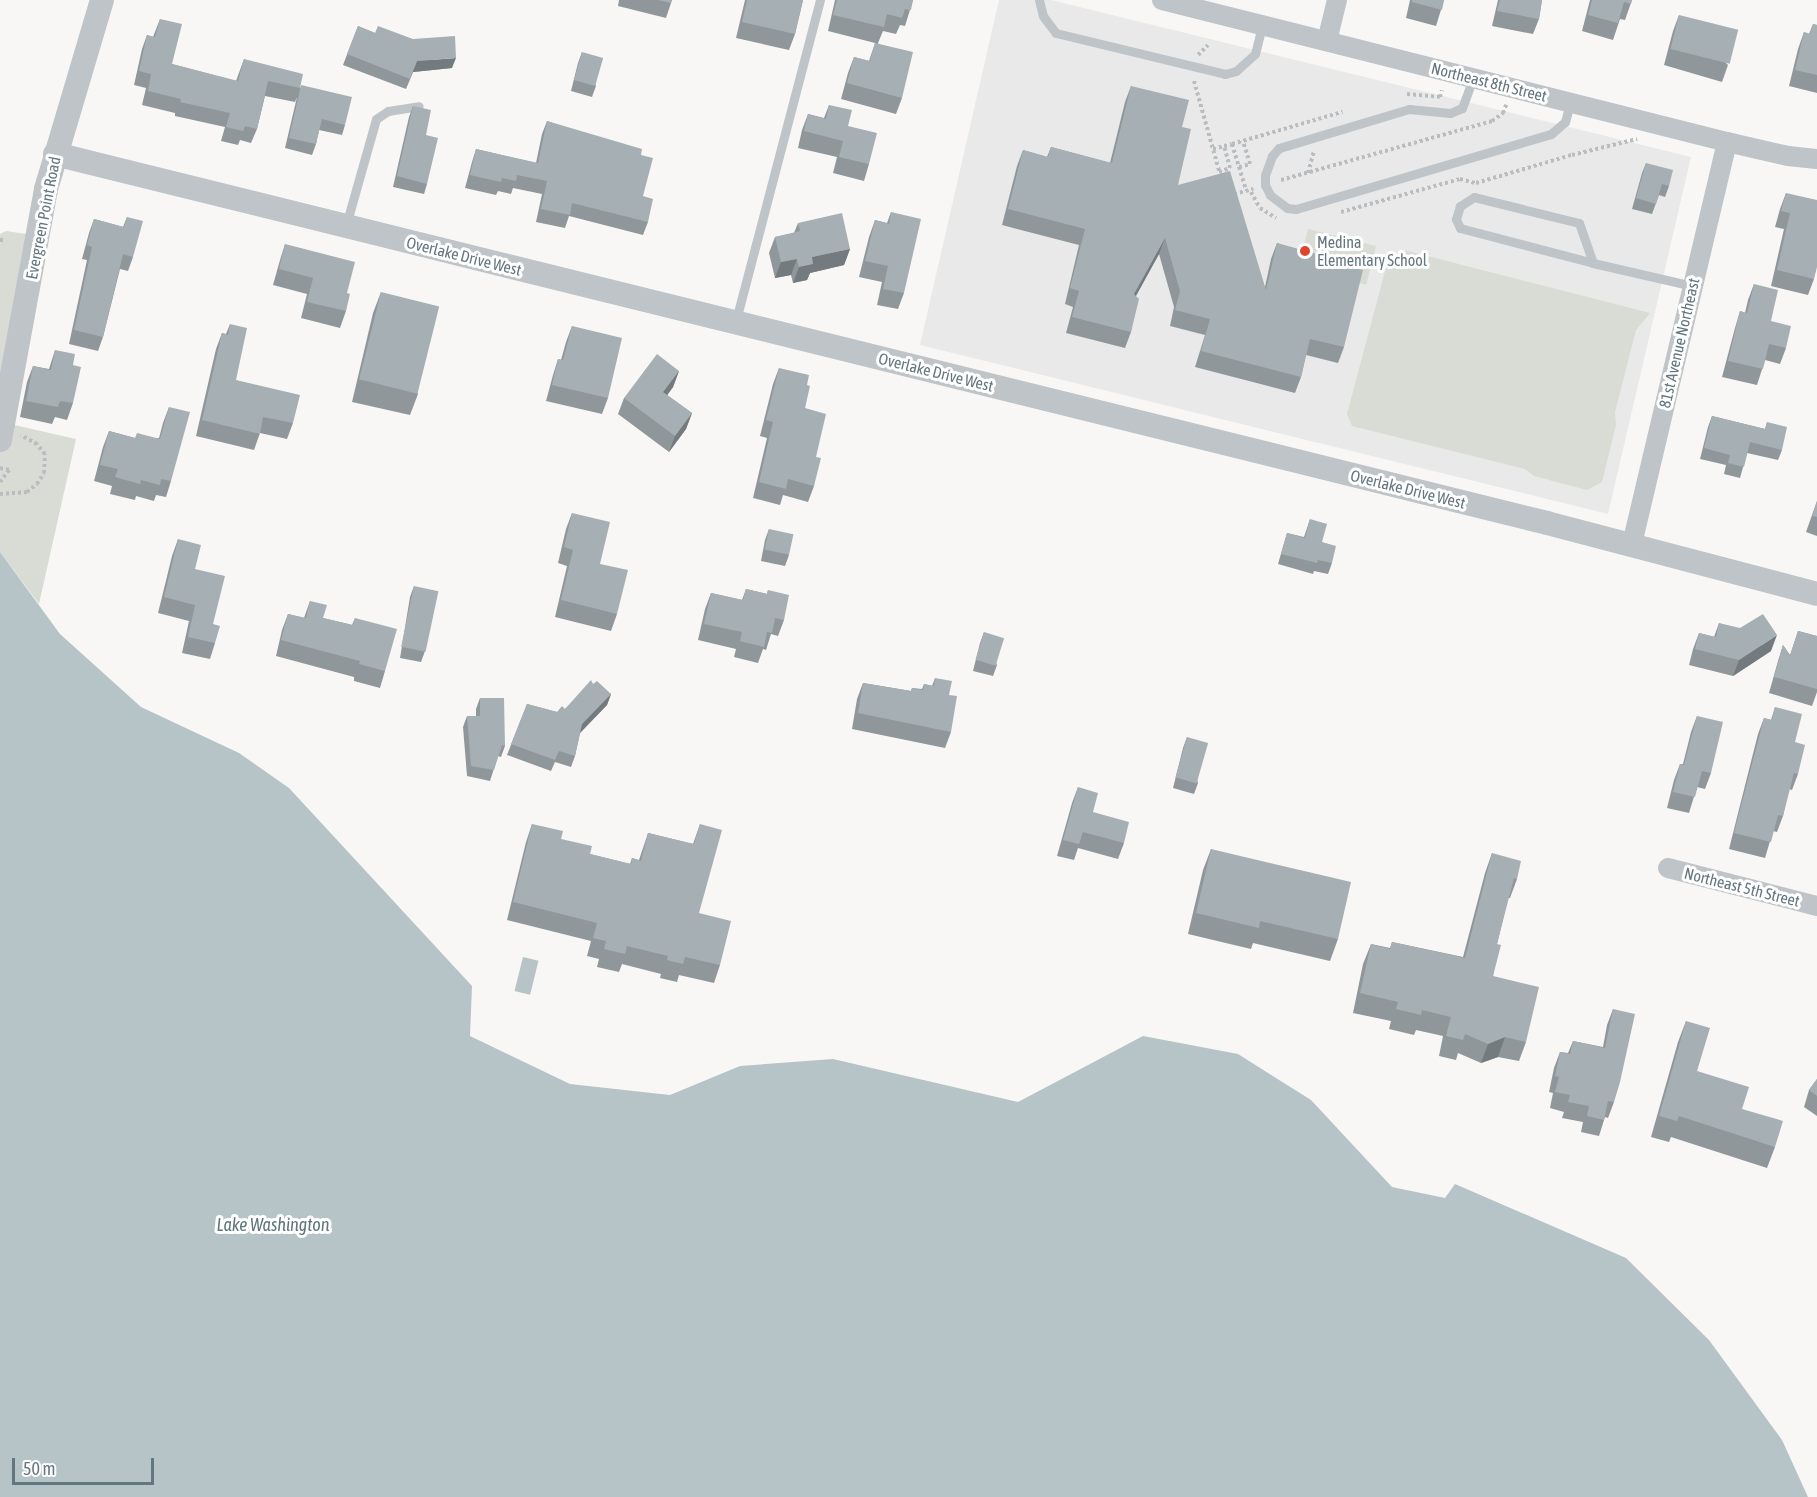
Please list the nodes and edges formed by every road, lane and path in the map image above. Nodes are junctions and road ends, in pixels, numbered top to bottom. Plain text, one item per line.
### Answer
1 (102, 0) edge
2 (820, 0) edge
3 (1039, 0) edge
4 (1162, 0) edge
5 (1337, 0) edge
6 (1262, 25) junction
7 (1328, 41) junction
8 (1473, 78) junction
9 (1194, 81) dead end
10 (1570, 103) junction
11 (1506, 105) dead end
12 (419, 106) edge
13 (1639, 139) dead end
14 (1727, 142) junction
15 (1232, 144) junction
16 (1224, 146) junction
17 (1213, 149) junction
18 (1314, 151) dead end
19 (55, 154) junction
20 (1817, 159) edge
21 (1239, 167) junction
22 (1219, 172) junction
23 (1308, 173) junction
24 (1281, 180) dead end
25 (1475, 183) dead end
26 (1224, 188) edge
27 (1254, 188) dead end
28 (1246, 190) junction
29 (1227, 196) edge
30 (346, 227) junction
31 (0, 240) edge
32 (6, 240) dead end
33 (1593, 263) junction
34 (1693, 286) junction
35 (735, 322) junction
36 (30, 438) dead end
37 (0, 440) edge
38 (0, 468) edge
39 (0, 482) edge
40 (0, 494) edge
41 (1632, 544) junction
42 (1817, 594) edge
43 (1668, 868) dead end
44 (1817, 906) edge

1 - 19 street, Evergreen Point Road
2 - 35 lane
3 - 6 lane
4 - 6 street, Northeast 8th Street
5 - 7 street
6 - 7 street, Northeast 8th Street
7 - 8 street, Northeast 8th Street
8 - 10 street, Northeast 8th Street
8 - 10 lane
9 - 17 path
10 - 14 street, Northeast 8th Street
11 - 23 path
12 - 30 lane
13 - 25 path
14 - 20 street, Northeast 8th Street
14 - 34 street, 81st Avenue Northeast
15 - 16 path
15 - 21 path
15 - 21 path
16 - 17 path
16 - 22 path
17 - 22 path
18 - 23 path
19 - 30 street, Overlake Drive West
19 - 37 street, Evergreen Point Road
21 - 28 path
22 - 26 path
23 - 24 path
27 - 28 path
28 - 29 path
30 - 35 street, Overlake Drive West
31 - 32 path
33 - 33 lane
33 - 34 lane
34 - 41 street, 81st Avenue Northeast
35 - 41 street, Overlake Drive West
36 - 40 path
38 - 39 path
41 - 42 street, Overlake Drive West
43 - 44 street, Northeast 5th Street

